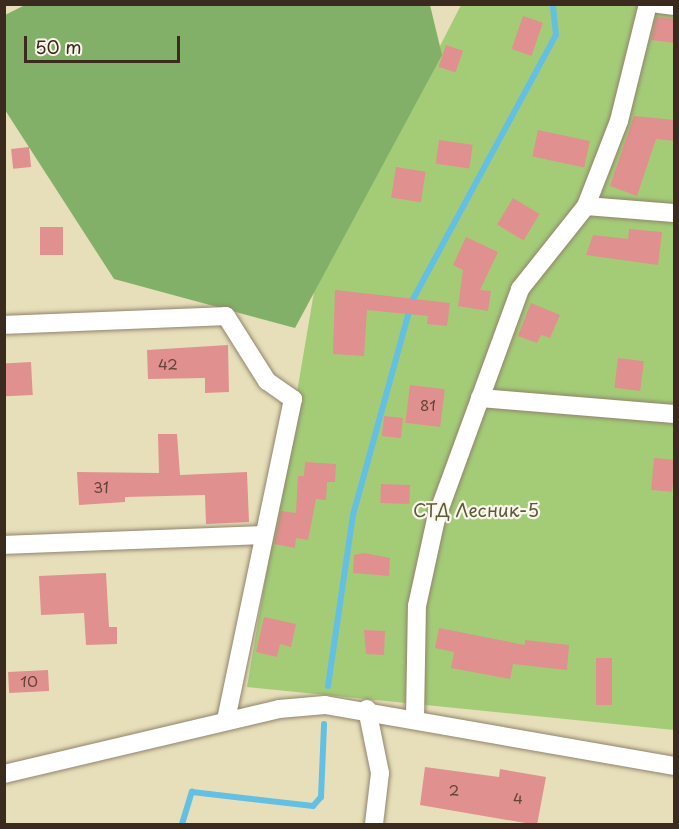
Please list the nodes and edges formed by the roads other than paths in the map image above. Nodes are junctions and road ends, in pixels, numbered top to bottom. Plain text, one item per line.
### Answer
1 (648, 4) edge
2 (658, 4) edge
3 (675, 6) edge
4 (586, 206) junction
5 (675, 213) edge
6 (4, 325) edge
7 (480, 398) junction
8 (675, 414) edge
9 (262, 535) junction
10 (4, 545) edge
11 (367, 710) junction
12 (415, 718) junction
13 (226, 720) junction
14 (675, 766) edge
15 (4, 774) edge
16 (374, 825) edge

1 - 4 street
2 - 3 street
4 - 5 street
4 - 7 street
6 - 9 street
7 - 8 street
7 - 12 street
9 - 10 street
9 - 13 street
11 - 12 street
11 - 13 street
11 - 16 street
12 - 14 street
13 - 15 street

